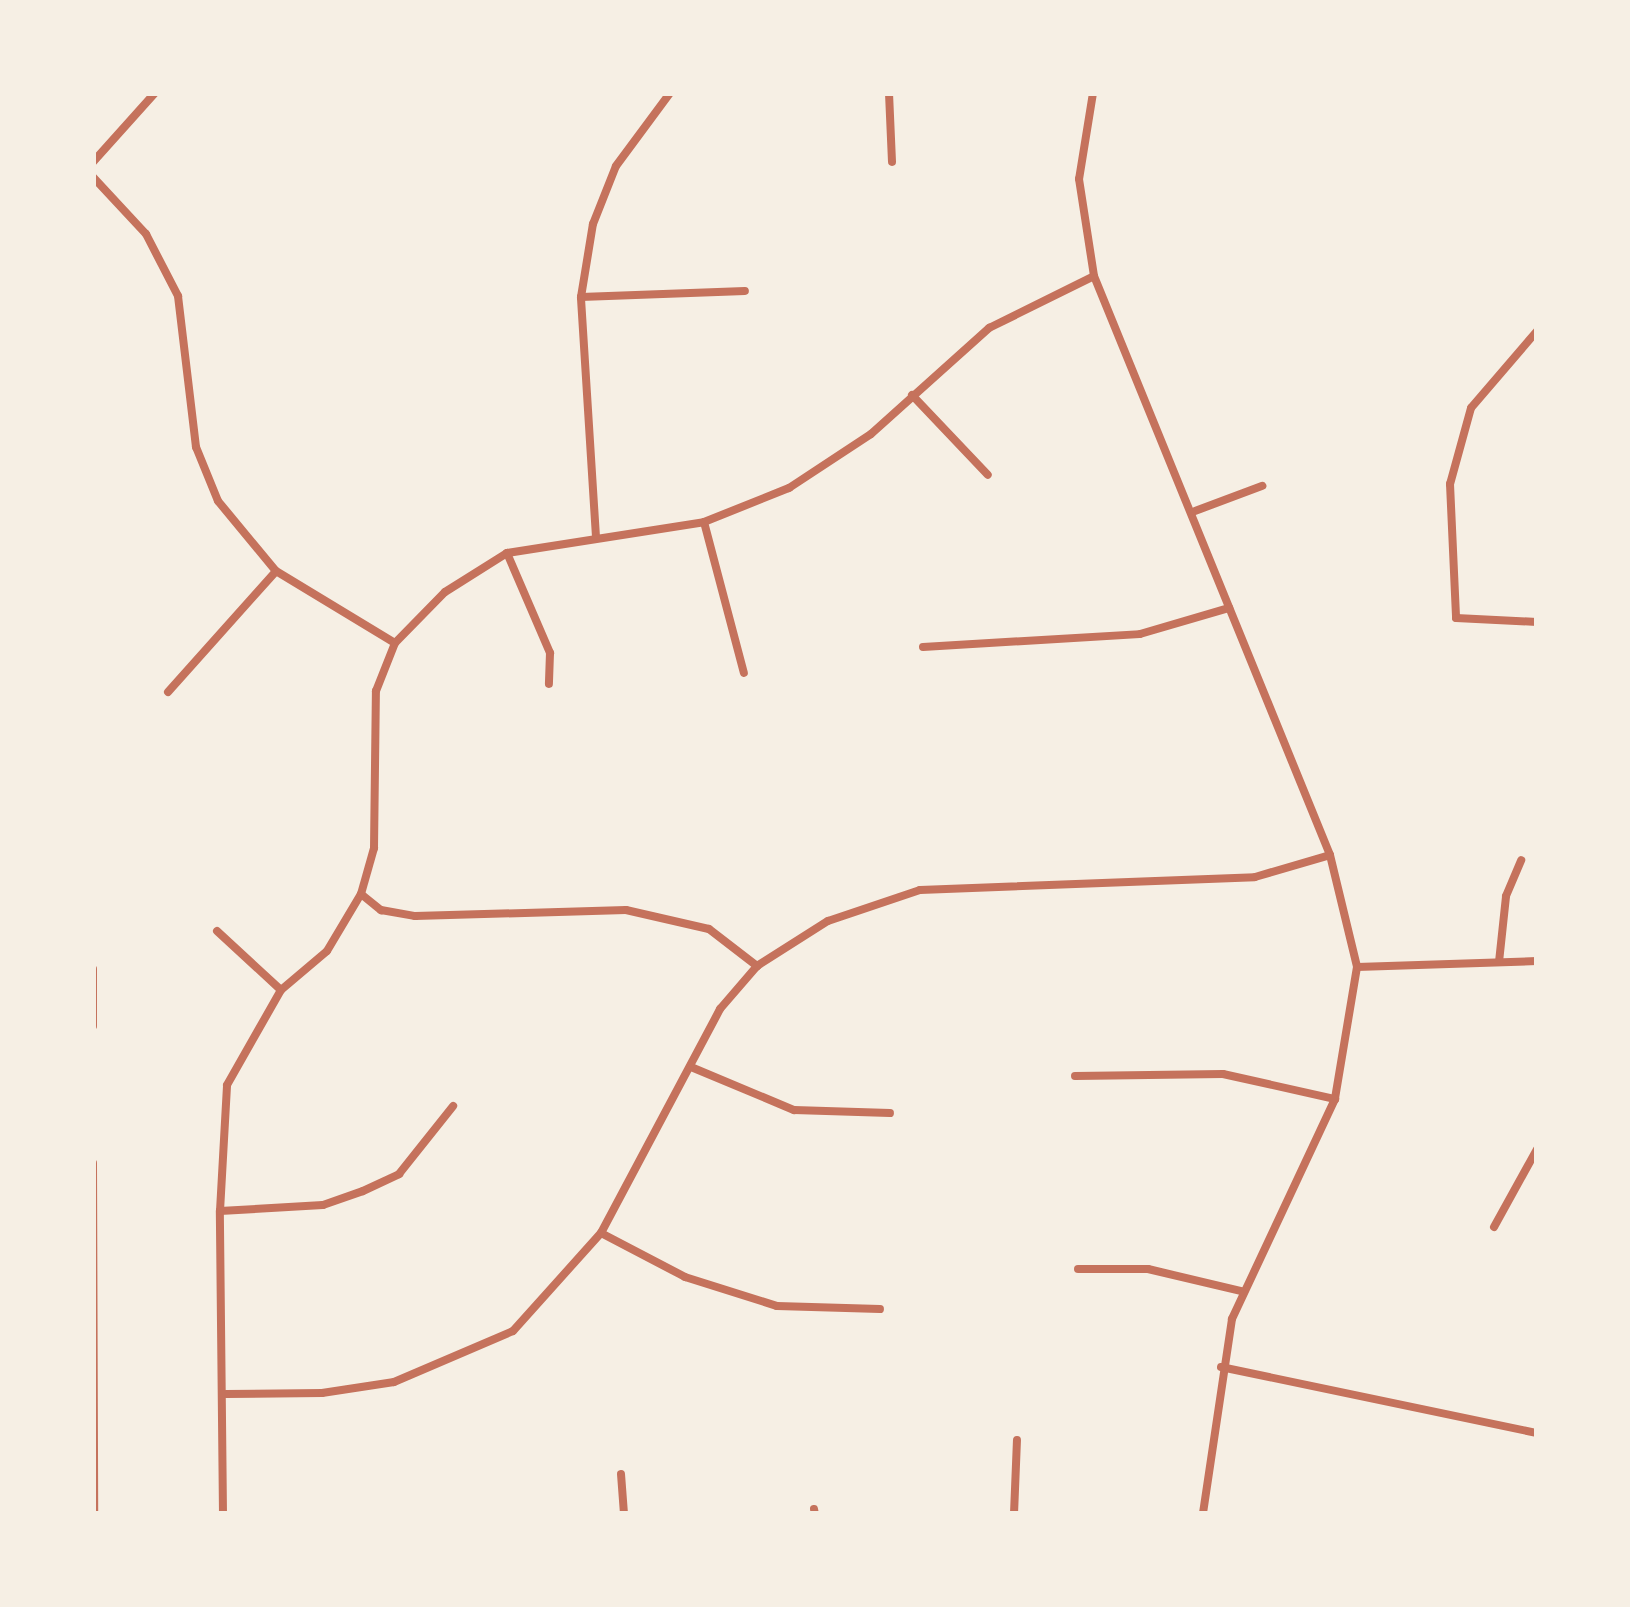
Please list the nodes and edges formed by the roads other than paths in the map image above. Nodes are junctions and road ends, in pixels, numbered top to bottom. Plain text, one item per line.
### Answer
1 (155, 93) edge
2 (889, 93) edge
3 (1093, 93) edge
4 (668, 94) edge
5 (93, 162) edge
6 (892, 162) dead end
7 (93, 177) edge
8 (1094, 276) junction
9 (745, 291) dead end
10 (581, 297) junction
11 (1537, 331) edge
12 (912, 395) junction
13 (988, 475) dead end
14 (1262, 486) dead end
15 (1195, 511) junction
16 (704, 521) junction
17 (596, 537) junction
18 (507, 554) junction
19 (276, 571) junction
20 (1229, 608) junction
21 (1537, 622) edge
22 (395, 644) junction
23 (923, 646) dead end
24 (744, 673) dead end
25 (549, 684) dead end
26 (168, 692) dead end
27 (1330, 855) junction
28 (1521, 860) dead end
29 (362, 894) junction
30 (218, 932) dead end
31 (1499, 962) junction
32 (1537, 962) edge
33 (757, 967) junction
34 (1357, 968) junction
35 (93, 969) edge
36 (280, 989) junction
37 (93, 1026) edge
38 (691, 1067) junction
39 (1076, 1076) dead end
40 (1335, 1099) junction
41 (453, 1106) dead end
42 (890, 1113) dead end
43 (1537, 1149) edge
44 (93, 1163) edge
45 (93, 1203) edge
46 (220, 1211) junction
47 (97, 1218) junction
48 (1494, 1227) dead end
49 (601, 1234) junction
50 (1078, 1269) dead end
51 (94, 1273) edge
52 (1241, 1291) junction
53 (880, 1309) dead end
54 (1221, 1367) junction
55 (226, 1394) junction
56 (1537, 1433) edge
57 (1017, 1440) dead end
58 (620, 1474) dead end
59 (94, 1514) edge
60 (223, 1514) edge
61 (624, 1514) edge
62 (1014, 1514) edge
63 (1203, 1514) edge

1 - 5 street
2 - 6 street
3 - 8 street
4 - 10 street
7 - 19 street
8 - 12 street
8 - 15 street
9 - 10 street
10 - 17 street
11 - 21 street
12 - 13 street
12 - 16 street
14 - 15 street
15 - 20 street
16 - 17 street
16 - 24 street
17 - 18 street
18 - 22 street
18 - 25 street
19 - 22 street
19 - 26 street
20 - 23 street
20 - 27 street
22 - 29 street
27 - 33 street
27 - 34 street
28 - 31 street
29 - 33 street
29 - 36 street
30 - 36 street
31 - 32 street
31 - 34 street
33 - 38 street
34 - 40 street
35 - 37 street
36 - 46 street
38 - 42 street
38 - 49 street
39 - 40 street
40 - 52 street
41 - 46 street
43 - 48 street
44 - 47 street
45 - 47 street
46 - 55 street
47 - 51 street
49 - 53 street
49 - 55 street
50 - 52 street
51 - 59 street
52 - 54 street
54 - 56 street
54 - 63 street
55 - 60 street
57 - 62 street
58 - 61 street

